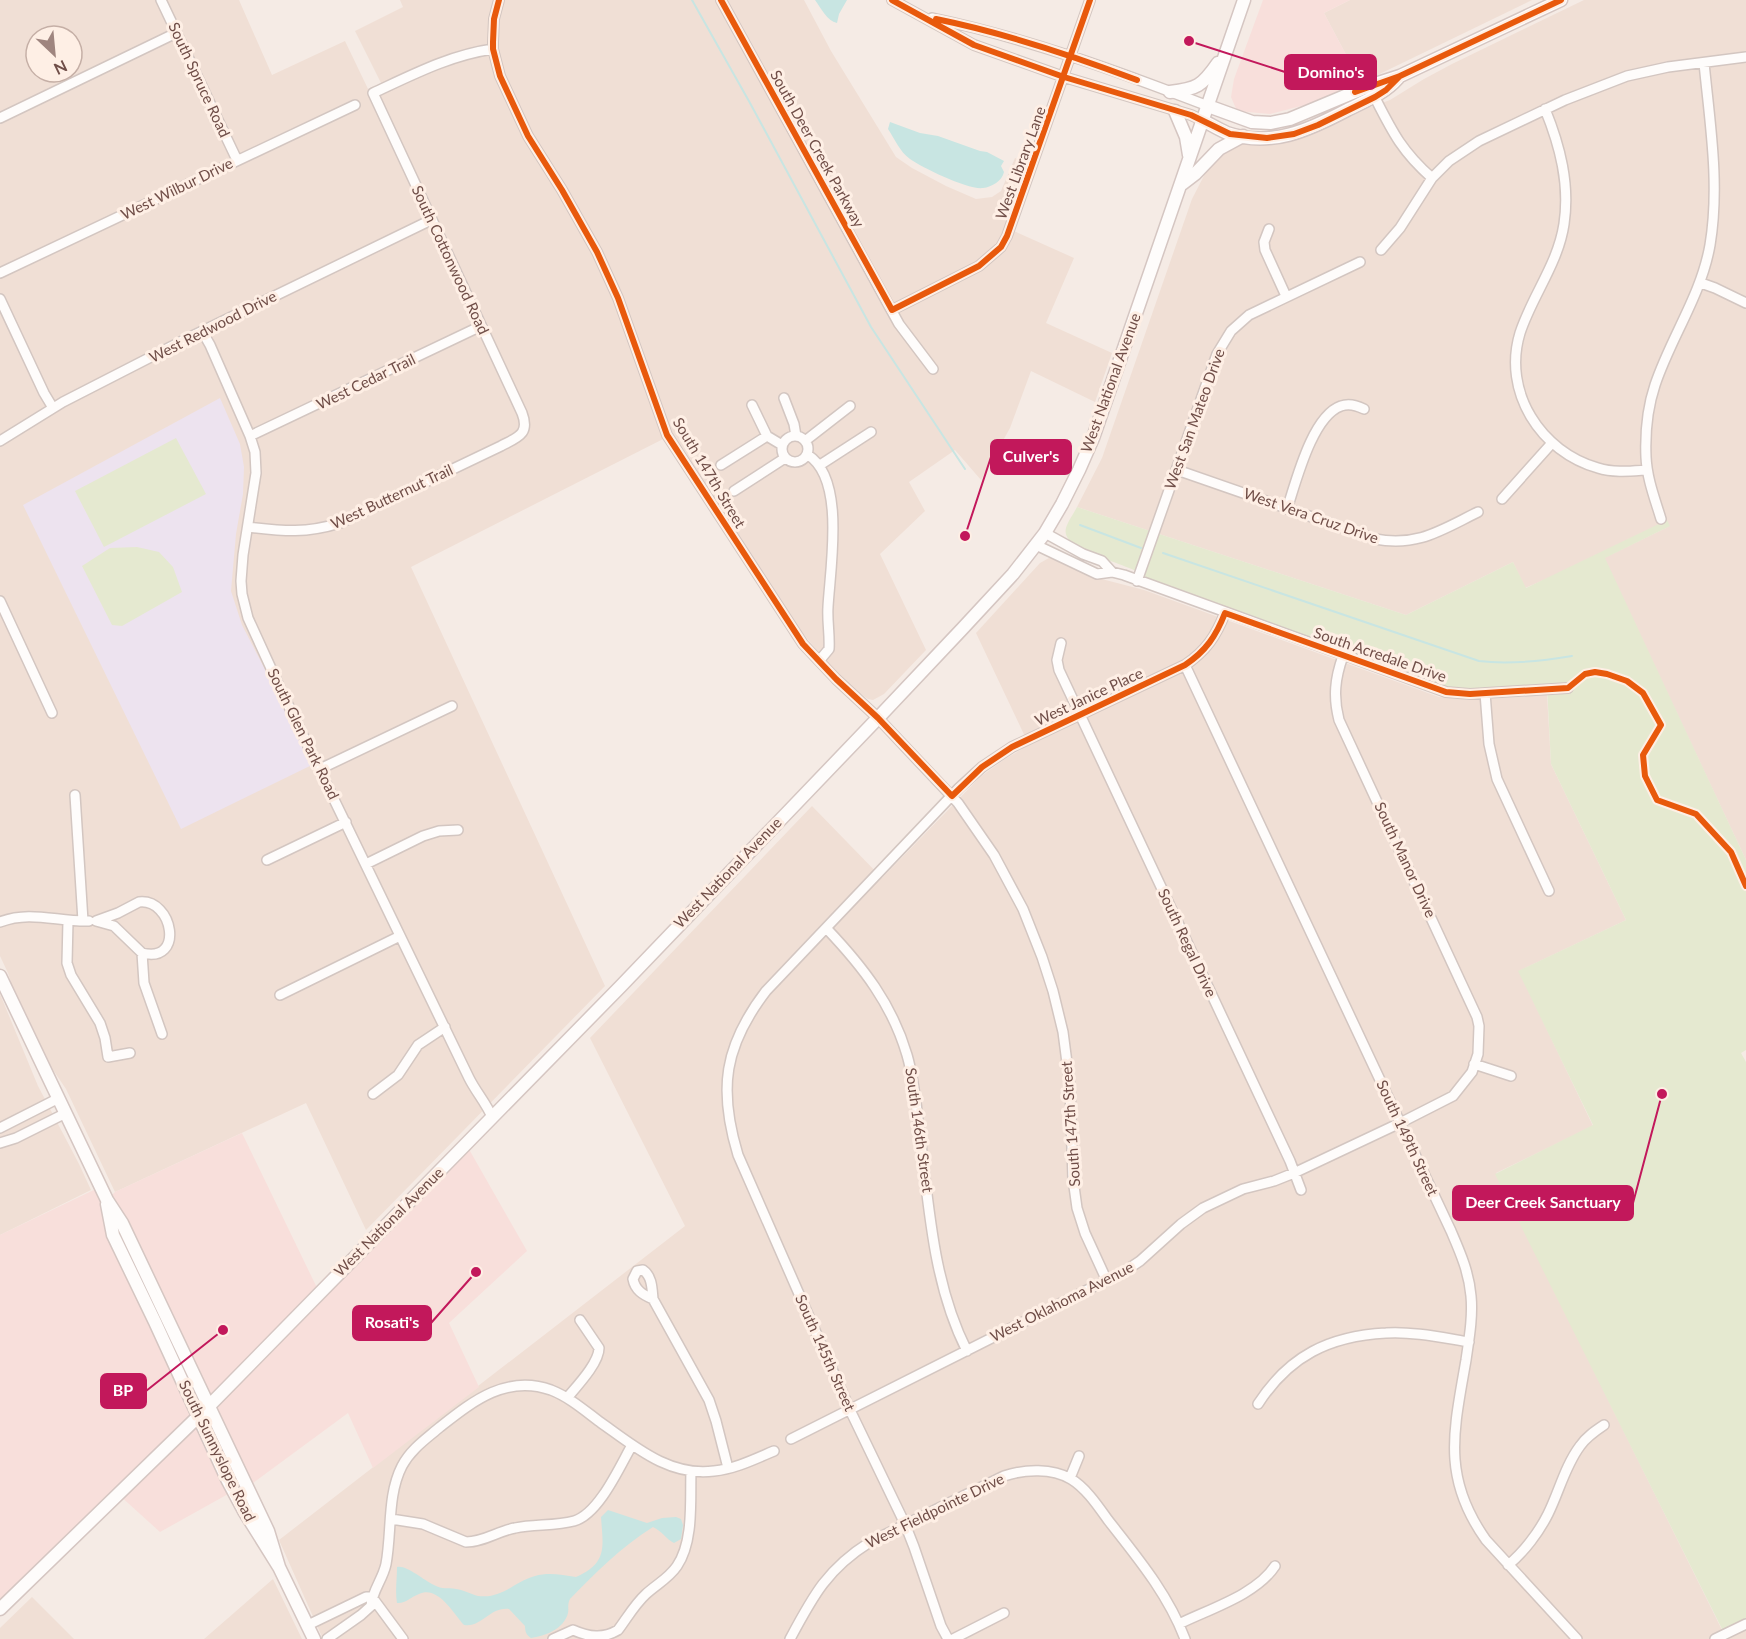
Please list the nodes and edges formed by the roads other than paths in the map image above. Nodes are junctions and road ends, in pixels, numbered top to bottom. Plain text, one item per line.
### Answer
1 (161, 0) edge
2 (499, 0) edge
3 (721, 0) edge
4 (892, 0) edge
5 (1090, 0) edge
6 (1244, 0) edge
7 (1561, 0) edge
8 (921, 16) junction
9 (176, 33) junction
10 (1229, 44) junction
11 (493, 49) junction
12 (1071, 55) junction
13 (1746, 57) edge
14 (1704, 63) junction
15 (1064, 77) junction
16 (1170, 92) junction
17 (1372, 92) junction
18 (355, 105) dead end
19 (1208, 106) junction
20 (1545, 109) junction
21 (1175, 111) junction
22 (0, 118) edge
23 (1202, 120) junction
24 (1244, 136) junction
25 (1190, 158) junction
26 (237, 160) junction
27 (1432, 178) junction
28 (1182, 184) junction
29 (431, 220) junction
30 (1269, 229) dead end
31 (1381, 250) dead end
32 (1360, 262) dead end
33 (0, 273) edge
34 (1701, 283) junction
35 (1286, 296) junction
36 (0, 299) edge
37 (1746, 303) edge
38 (892, 310) junction
39 (480, 326) junction
40 (202, 331) junction
41 (933, 369) dead end
42 (783, 398) dead end
43 (752, 405) dead end
44 (850, 406) dead end
45 (53, 408) junction
46 (1364, 408) dead end
47 (525, 428) joint
48 (871, 432) dead end
49 (250, 436) junction
50 (767, 436) junction
51 (796, 436) junction
52 (0, 441) edge
53 (806, 441) junction
54 (1552, 443) junction
55 (782, 446) junction
56 (808, 455) junction
57 (785, 458) junction
58 (721, 465) dead end
59 (820, 465) junction
60 (1177, 470) junction
61 (1647, 470) junction
62 (734, 491) dead end
63 (1502, 499) dead end
64 (1287, 508) junction
65 (1478, 512) dead end
66 (1661, 519) dead end
67 (248, 527) junction
68 (1045, 533) junction
69 (1036, 545) junction
70 (1112, 572) junction
71 (1137, 580) junction
72 (0, 601) edge
73 (1225, 613) junction
74 (1061, 643) dead end
75 (1343, 656) junction
76 (819, 662) junction
77 (1185, 665) junction
78 (1568, 688) dead end
79 (1485, 693) junction
80 (452, 706) dead end
81 (52, 713) dead end
82 (1080, 715) junction
83 (879, 718) junction
84 (320, 769) junction
85 (75, 795) dead end
86 (952, 796) junction
87 (346, 822) junction
88 (458, 830) dead end
89 (267, 860) dead end
90 (366, 864) junction
91 (1549, 891) dead end
92 (68, 921) junction
93 (83, 921) junction
94 (96, 921) junction
95 (0, 922) edge
96 (827, 928) junction
97 (400, 936) junction
98 (142, 953) junction
99 (0, 976) edge
100 (280, 994) dead end
101 (444, 1027) junction
102 (162, 1034) dead end
103 (130, 1053) dead end
104 (730, 1061) joint
105 (1474, 1064) junction
106 (1511, 1076) dead end
107 (374, 1094) dead end
108 (59, 1098) junction
109 (66, 1113) junction
110 (492, 1118) junction
111 (1400, 1123) junction
112 (0, 1128) edge
113 (0, 1143) edge
114 (1294, 1173) junction
115 (1301, 1190) dead end
116 (107, 1200) junction
117 (1107, 1281) junction
118 (653, 1299) dead end
119 (580, 1320) dead end
120 (1468, 1342) junction
121 (967, 1351) junction
122 (567, 1398) junction
123 (1258, 1404) dead end
124 (209, 1406) junction
125 (850, 1410) junction
126 (199, 1416) junction
127 (1604, 1425) dead end
128 (791, 1439) dead end
129 (632, 1445) junction
130 (774, 1451) dead end
131 (1079, 1456) dead end
132 (728, 1468) junction
133 (691, 1471) junction
134 (1070, 1478) junction
135 (391, 1519) junction
136 (905, 1524) junction
137 (1508, 1565) junction
138 (1275, 1566) dead end
139 (279, 1567) junction
140 (372, 1597) junction
141 (0, 1609) edge
142 (1004, 1613) dead end
143 (1179, 1624) junction
144 (1746, 1624) edge
145 (308, 1625) junction
146 (314, 1639) edge
147 (327, 1639) edge
148 (403, 1639) edge
149 (553, 1639) edge
150 (790, 1639) edge
151 (948, 1639) edge
152 (953, 1639) edge
153 (1185, 1639) edge
154 (1577, 1639) edge
155 (1715, 1639) edge

1 - 9 street, South Spruce Road
2 - 11 street
3 - 38 street, South Deer Creek Parkway
4 - 8 street
5 - 12 street, West Library Lane
6 - 10 main road, West National Avenue
7 - 17 main road
8 - 12 street
8 - 15 street
9 - 22 street
9 - 26 street, South Spruce Road
10 - 16 main road
10 - 19 main road, West National Avenue
11 - 29 street, South Cottonwood Road
11 - 76 street, South 147th Street
12 - 15 street, West Library Lane
12 - 16 street
13 - 14 street
14 - 20 street
14 - 34 street
15 - 21 street
15 - 38 street, West Library Lane
16 - 19 street
17 - 19 main road
17 - 24 main road
17 - 27 street
18 - 26 street, West Wilbur Drive
19 - 23 main road, West National Avenue
20 - 27 street
20 - 54 street
21 - 23 street
21 - 25 main road
23 - 24 main road
23 - 25 main road, West National Avenue
24 - 28 main road
25 - 28 main road, West National Avenue
26 - 33 street, West Wilbur Drive
27 - 31 street
28 - 68 main road, West National Avenue
29 - 39 street, South Cottonwood Road
29 - 40 street, West Redwood Drive
30 - 35 street
32 - 35 street, West San Mateo Drive
34 - 37 street
34 - 61 street
35 - 60 street, West San Mateo Drive
36 - 45 street
38 - 41 street, South Deer Creek Parkway
39 - 47 street, South Cottonwood Road
39 - 49 street, West Cedar Trail
40 - 45 street, West Redwood Drive
40 - 49 street, South Glen Park Road
42 - 51 street
43 - 50 street
44 - 53 street
45 - 52 street, West Redwood Drive
46 - 64 street
47 - 67 street, West Butternut Trail
48 - 59 street
49 - 67 street, South Glen Park Road
50 - 55 street
50 - 58 street
51 - 53 street
51 - 55 street
53 - 56 street
54 - 61 street
54 - 63 street
55 - 57 street
56 - 57 street
56 - 59 street
57 - 62 street
59 - 76 street
60 - 64 street, West Vera Cruz Drive
60 - 71 street, West San Mateo Drive
61 - 66 street
64 - 65 street, West Vera Cruz Drive
67 - 84 street, South Glen Park Road
68 - 69 main road, West National Avenue
68 - 70 street, South Acredale Drive
69 - 70 street, South Acredale Drive
69 - 83 main road, West National Avenue
70 - 71 street, South Acredale Drive
71 - 73 street, South Acredale Drive
72 - 81 street
73 - 75 street, South Acredale Drive
73 - 77 street, West Janice Place
74 - 82 street, South Regal Drive
75 - 79 street, South Acredale Drive
75 - 105 street, South Manor Drive
76 - 83 street, South 147th Street
77 - 82 street, West Janice Place
77 - 111 street, South 149th Street
78 - 79 street, South Acredale Drive
79 - 91 street
80 - 84 street
82 - 86 street, West Janice Place
82 - 114 street, South Regal Drive
83 - 86 street, South 147th Street
83 - 110 main road, West National Avenue
84 - 87 street, South Glen Park Road
85 - 93 street
86 - 96 street, West Janice Place
86 - 117 street, South 147th Street
87 - 89 street
87 - 90 street, South Glen Park Road
88 - 90 street
90 - 97 street, South Glen Park Road
92 - 93 street
92 - 95 street
92 - 103 street
93 - 94 street
94 - 98 street
94 - 98 street
96 - 104 street, West Janice Place
96 - 121 street, South 146th Street
97 - 100 street
97 - 101 street, South Glen Park Road
98 - 102 street
99 - 108 main road, South Sunnyslope Road
101 - 107 street
101 - 110 street, South Glen Park Road
104 - 125 street, South 145th Street
105 - 106 street
105 - 111 street, West Oklahoma Avenue
108 - 109 main road, South Sunnyslope Road
108 - 112 street
109 - 113 street
109 - 116 main road, South Sunnyslope Road
110 - 124 main road, West National Avenue
111 - 114 street, West Oklahoma Avenue
111 - 120 street, South 149th Street
114 - 115 street, South Regal Drive
114 - 117 street, West Oklahoma Avenue
116 - 124 main road, South Sunnyslope Road
116 - 126 main road, South Sunnyslope Road
117 - 121 street, West Oklahoma Avenue
118 - 132 street
119 - 122 street
120 - 123 street
120 - 137 street, South 149th Street
121 - 125 street, West Oklahoma Avenue
122 - 129 street
122 - 135 street
124 - 126 main road, West National Avenue
124 - 139 main road, South Sunnyslope Road
125 - 128 street, West Oklahoma Avenue
125 - 136 street, South 145th Street
126 - 139 main road, South Sunnyslope Road
126 - 141 main road, West National Avenue
127 - 137 street
129 - 133 street
129 - 135 street
130 - 132 street
131 - 134 street
132 - 133 street
133 - 149 street
134 - 136 street, West Fieldpointe Drive
134 - 143 street, West Fieldpointe Drive
135 - 140 street
136 - 150 street, West Fieldpointe Drive
136 - 151 street, South 145th Street
137 - 154 street, South 149th Street
138 - 143 street
139 - 145 main road, South Sunnyslope Road
140 - 145 street
140 - 147 street
140 - 148 street
142 - 152 street
143 - 153 street, West Fieldpointe Drive
144 - 155 street
145 - 146 main road, South Sunnyslope Road

